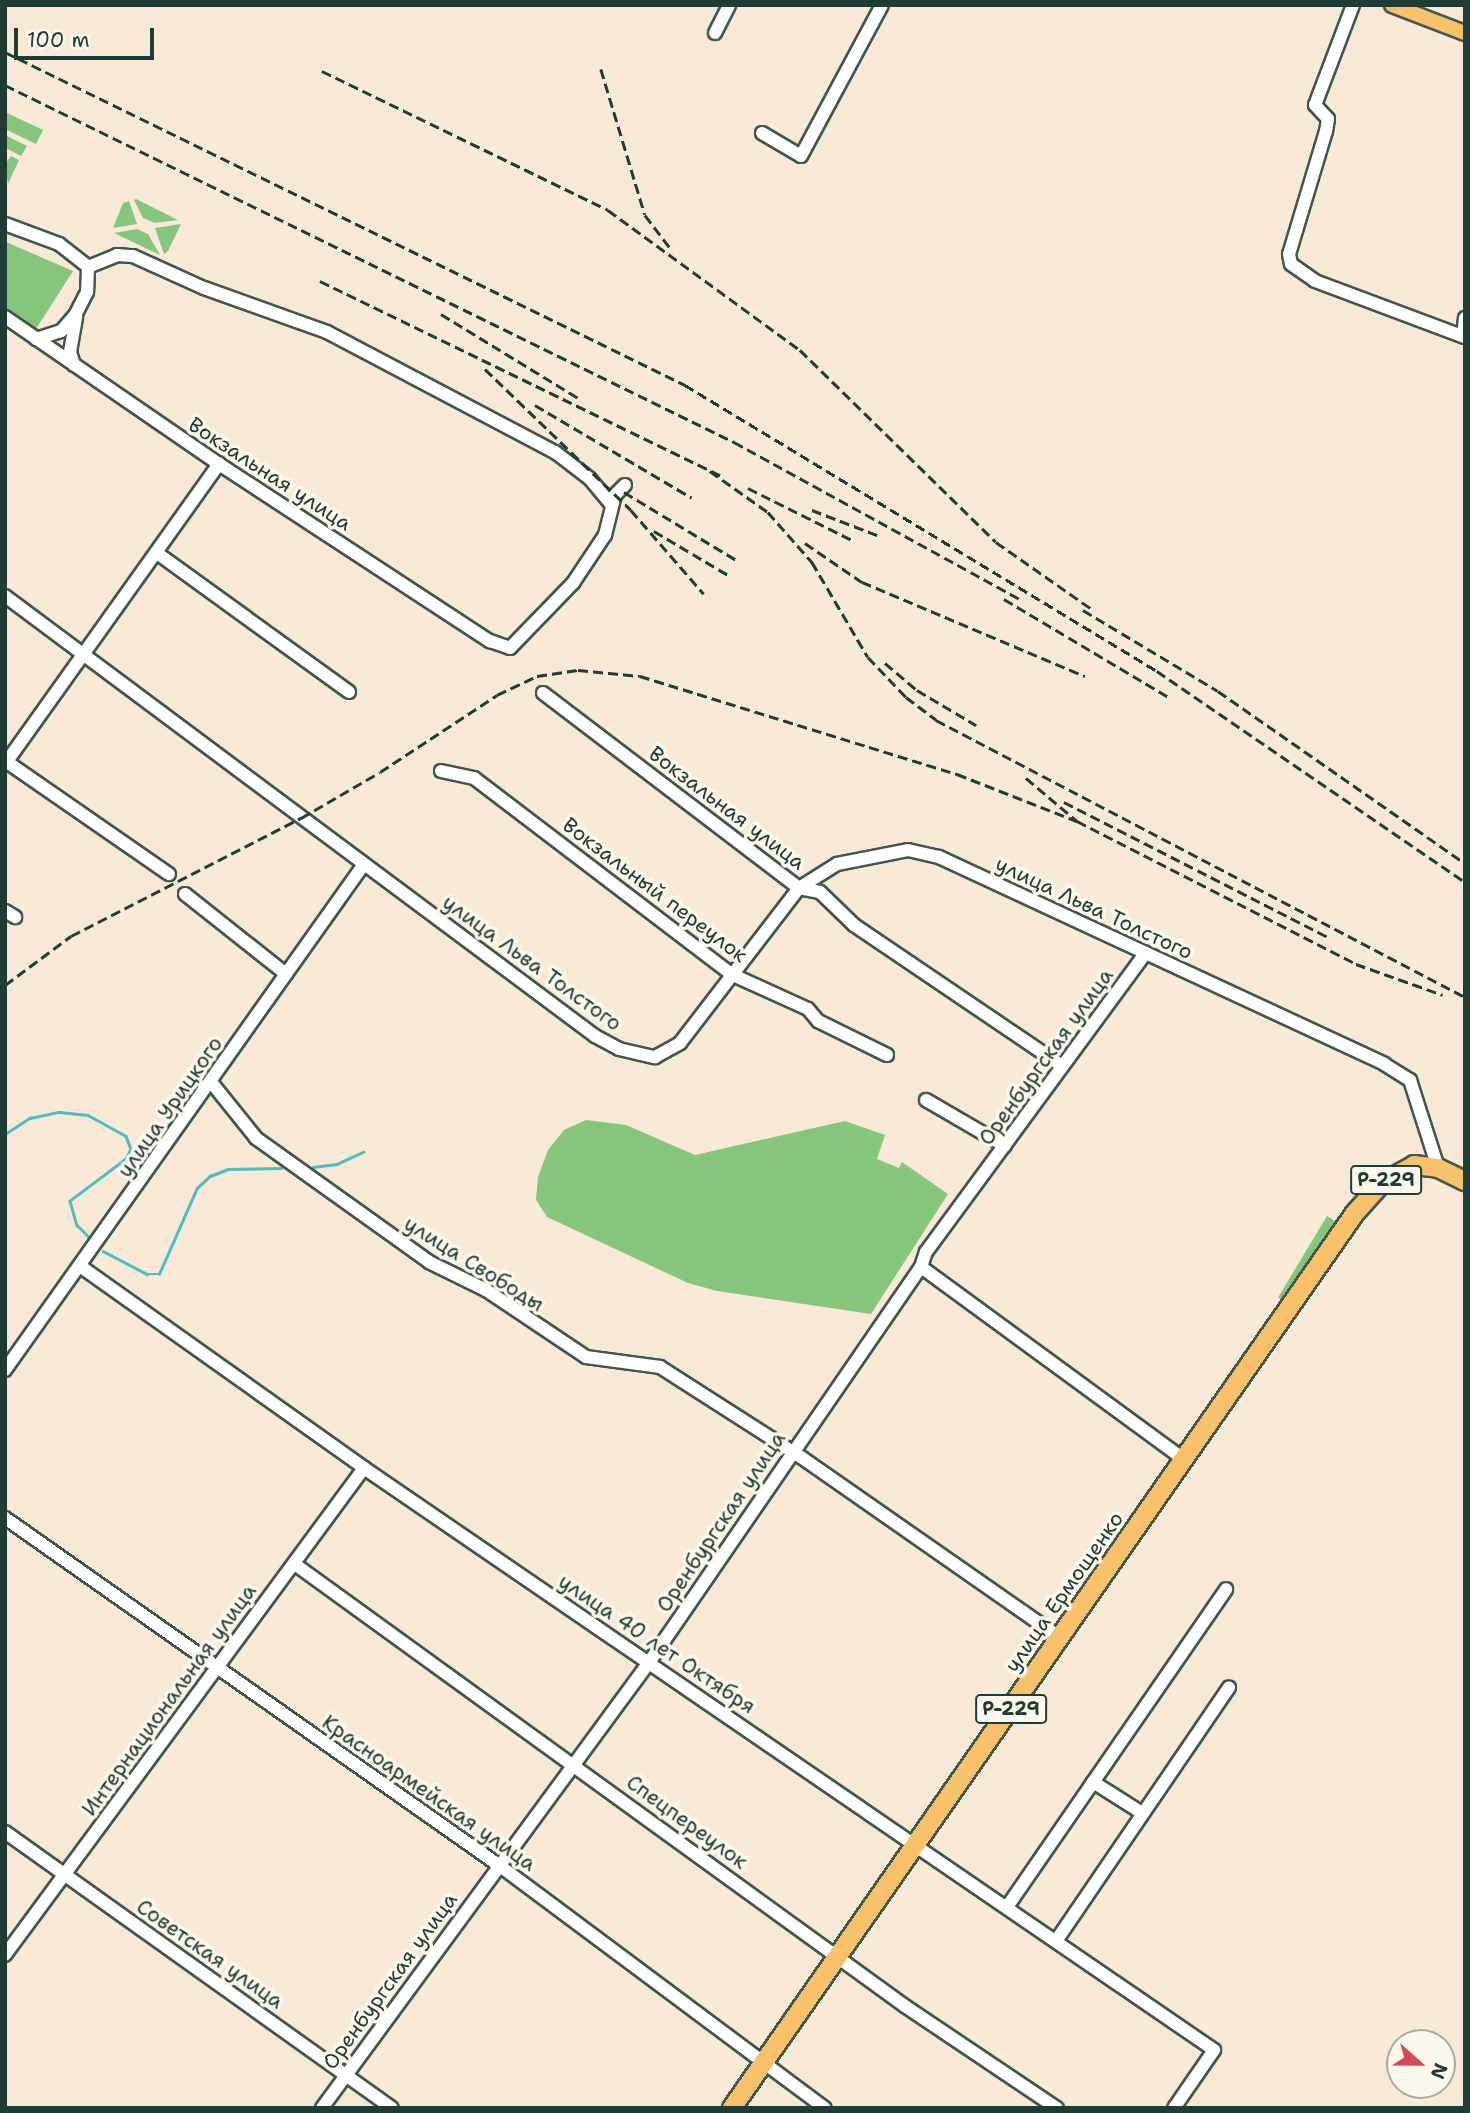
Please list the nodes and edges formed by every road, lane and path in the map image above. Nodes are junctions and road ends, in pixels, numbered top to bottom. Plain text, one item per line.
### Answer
1 (729, 5) edge
2 (882, 5) edge
3 (1353, 5) edge
4 (1392, 5) edge
5 (715, 33) dead end
6 (1465, 33) edge
7 (762, 133) dead end
8 (5, 224) edge
9 (89, 267) junction
10 (76, 314) junction
11 (5, 317) edge
12 (1465, 318) edge
13 (1464, 336) edge
14 (36, 338) junction
15 (79, 368) junction
16 (219, 464) junction
17 (625, 485) dead end
18 (611, 504) junction
19 (157, 553) junction
20 (5, 596) edge
21 (85, 655) junction
22 (349, 692) dead end
23 (543, 693) dead end
24 (6, 763) edge
25 (441, 771) dead end
26 (364, 864) junction
27 (169, 874) dead end
28 (799, 888) junction
29 (185, 894) dead end
30 (1146, 953) junction
31 (286, 974) junction
32 (733, 975) junction
33 (887, 1055) dead end
34 (1062, 1066) junction
35 (211, 1082) junction
36 (926, 1100) dead end
37 (1005, 1146) junction
38 (1438, 1168) junction
39 (1465, 1181) edge
40 (80, 1266) junction
41 (921, 1267) junction
42 (5, 1370) edge
43 (791, 1452) junction
44 (1185, 1460) junction
45 (364, 1468) junction
46 (5, 1518) edge
47 (296, 1565) junction
48 (1226, 1589) dead end
49 (1060, 1638) junction
50 (650, 1661) junction
51 (219, 1668) junction
52 (1229, 1687) dead end
53 (572, 1762) junction
54 (1093, 1782) junction
55 (1142, 1813) junction
56 (5, 1832) edge
57 (915, 1844) junction
58 (500, 1866) junction
59 (64, 1874) junction
60 (1007, 1907) junction
61 (1056, 1941) junction
62 (5, 1955) edge
63 (838, 1956) junction
64 (764, 2061) junction
65 (346, 2074) junction
66 (322, 2108) edge
67 (392, 2108) edge
68 (732, 2108) edge
69 (825, 2108) edge
70 (1057, 2108) edge
71 (1174, 2108) edge

1 - 5 street
2 - 7 street
3 - 13 street
4 - 6 main road
8 - 9 street
9 - 10 street
9 - 18 street
10 - 14 street
10 - 15 street
11 - 14 street, Вокзальная улица
12 - 13 street
14 - 15 street, Вокзальная улица
15 - 16 street, Вокзальная улица
16 - 18 street, Вокзальная улица
16 - 19 street
17 - 18 street
19 - 21 street
19 - 22 street
20 - 21 street, улица Льва Толстого
21 - 24 street
21 - 26 street, улица Льва Толстого
23 - 28 street, Вокзальная улица
24 - 27 street
25 - 32 street, Вокзальный переулок
26 - 31 street, улица Урицкого
26 - 32 street, улица Льва Толстого
28 - 30 street, улица Льва Толстого
28 - 32 street, улица Льва Толстого
28 - 34 street, Вокзальная улица
29 - 31 street
30 - 34 street, Оренбургская улица
30 - 38 street, улица Льва Толстого
31 - 35 street, улица Урицкого
32 - 33 street, Вокзальный переулок
34 - 37 street, Оренбургская улица
35 - 40 street, улица Урицкого
35 - 43 street, улица Свободы
36 - 37 street
37 - 41 street, Оренбургская улица
38 - 39 highway, Р-229
38 - 44 highway, улица Ермощенко / Р-229
40 - 42 street, улица Урицкого
40 - 45 street, улица 40 лет Октября
41 - 43 street, Оренбургская улица
41 - 44 street
43 - 49 street, улица Свободы
43 - 50 street, Оренбургская улица
44 - 49 highway, улица Ермощенко / Р-229
45 - 47 street, Интернациональная улица
45 - 50 street, улица 40 лет Октября
46 - 51 street, Красноармейская улица
47 - 51 street, Интернациональная улица
47 - 53 street, Спецпереулок
48 - 54 street
49 - 57 highway, улица Ермощенко / Р-229
50 - 53 street, Оренбургская улица
50 - 57 street, улица 40 лет Октября
51 - 58 street, Красноармейская улица
51 - 59 street, Интернациональная улица
52 - 55 street
53 - 58 street, Оренбургская улица
53 - 63 street, Спецпереулок
54 - 55 street
54 - 60 street
55 - 61 street
56 - 59 street, Советская улица
57 - 60 street, улица 40 лет Октября
57 - 63 highway, улица Ермощенко / Р-229
58 - 64 street, Красноармейская улица
58 - 65 street, Оренбургская улица
59 - 62 street, Интернациональная улица
59 - 65 street, Советская улица
60 - 61 street, улица 40 лет Октября
61 - 71 street, улица 40 лет Октября
63 - 64 highway, улица Ермощенко / Р-229
63 - 70 street, Спецпереулок
64 - 68 highway, улица Ермощенко / Р-229
64 - 69 street, Красноармейская улица
65 - 66 street, Оренбургская улица
65 - 67 street, Советская улица

